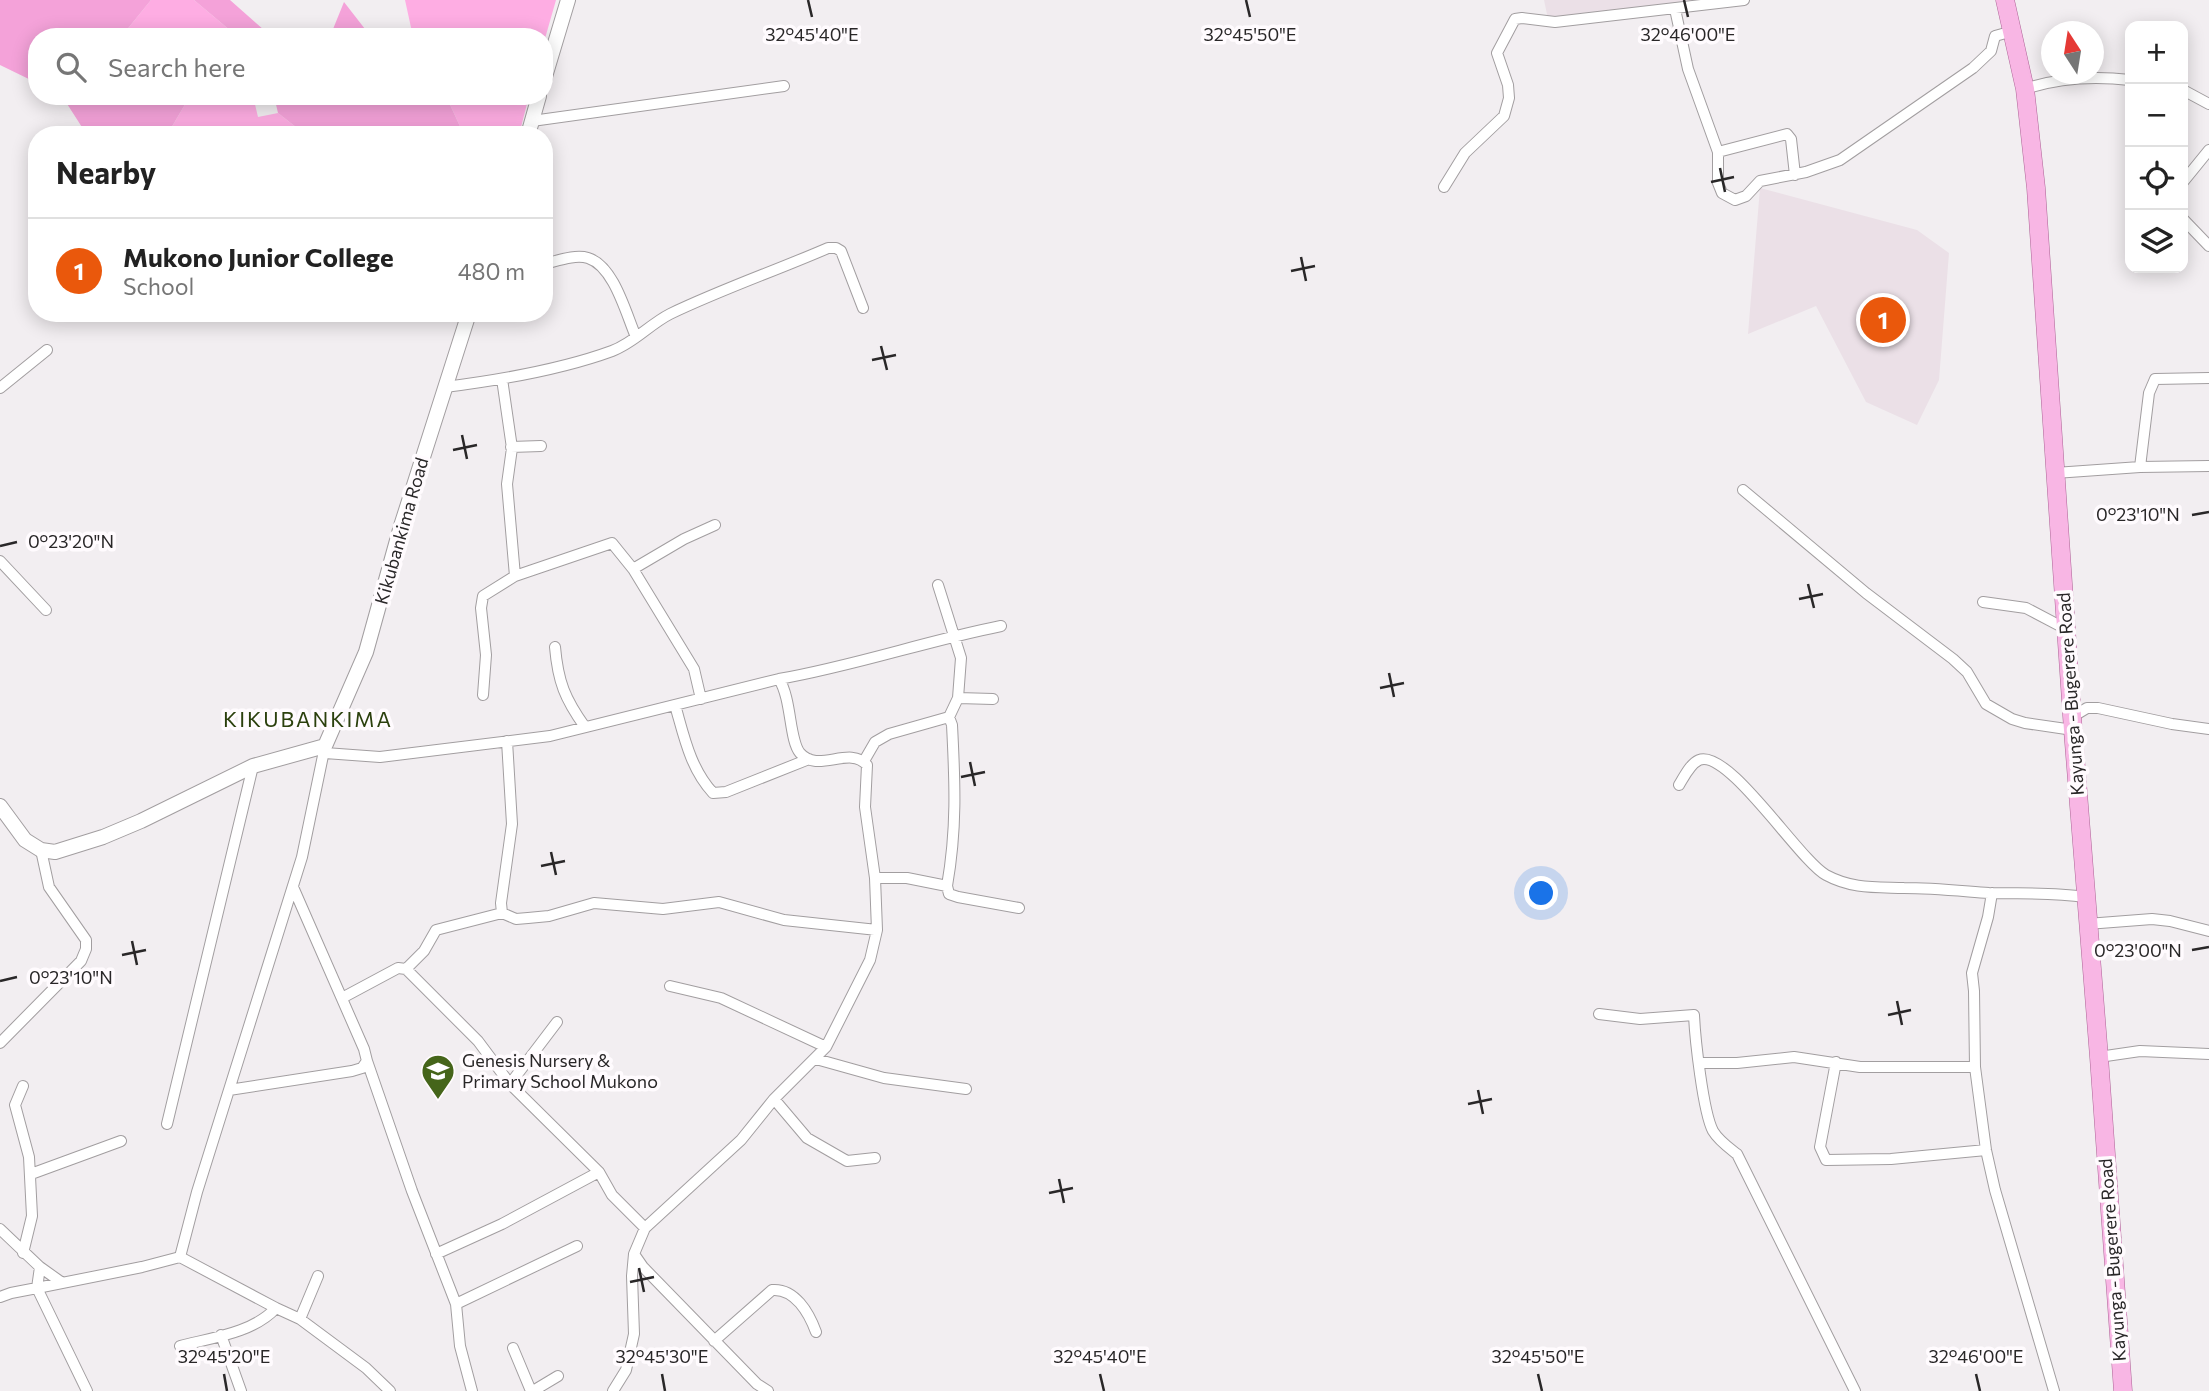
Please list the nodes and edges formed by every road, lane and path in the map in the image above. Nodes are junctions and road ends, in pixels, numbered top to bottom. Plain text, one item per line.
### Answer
1 (568, 0) edge
2 (1744, 0) edge
3 (2005, 0) edge
4 (1675, 9) junction
5 (2012, 31) junction
6 (553, 50) edge
7 (2125, 80) edge
8 (784, 86) dead end
9 (2025, 89) junction
10 (2188, 92) edge
11 (2209, 103) edge
12 (536, 105) edge
13 (531, 126) edge
14 (542, 126) edge
15 (2209, 150) edge
16 (1718, 152) junction
17 (1795, 175) junction
18 (2188, 176) edge
19 (1444, 187) dead end
20 (2188, 224) edge
21 (2209, 246) edge
22 (553, 262) edge
23 (863, 308) dead end
24 (467, 322) edge
25 (636, 337) junction
26 (47, 350) dead end
27 (2209, 378) edge
28 (502, 379) junction
29 (445, 387) junction
30 (0, 388) edge
31 (541, 446) dead end
32 (512, 447) junction
33 (2209, 466) edge
34 (2140, 467) junction
35 (2056, 473) junction
36 (1743, 490) dead end
37 (715, 525) dead end
38 (0, 561) edge
39 (633, 569) junction
40 (515, 576) junction
41 (938, 585) dead end
42 (1983, 602) dead end
43 (46, 610) dead end
44 (1001, 626) dead end
45 (2066, 629) junction
46 (954, 636) junction
47 (555, 647) dead end
48 (779, 679) junction
49 (484, 695) dead end
50 (958, 698) junction
51 (701, 699) junction
52 (993, 699) dead end
53 (675, 705) junction
54 (949, 717) junction
55 (2072, 724) junction
56 (585, 727) junction
57 (2209, 729) edge
58 (508, 741) junction
59 (325, 750) junction
60 (808, 759) junction
61 (864, 761) junction
62 (253, 766) junction
63 (1679, 785) dead end
64 (0, 806) edge
65 (41, 850) junction
66 (875, 878) junction
67 (947, 886) junction
68 (293, 887) junction
69 (1992, 893) junction
70 (2085, 897) junction
71 (1019, 908) dead end
72 (502, 913) junction
73 (2087, 924) junction
74 (877, 930) junction
75 (2209, 932) edge
76 (406, 969) junction
77 (670, 986) dead end
78 (341, 998) junction
79 (1599, 1014) dead end
80 (557, 1022) dead end
81 (0, 1042) edge
82 (826, 1047) junction
83 (2209, 1054) edge
84 (2099, 1057) junction
85 (816, 1059) junction
86 (367, 1061) junction
87 (1836, 1062) junction
88 (1699, 1063) junction
89 (1975, 1067) junction
90 (510, 1084) junction
91 (23, 1086) dead end
92 (966, 1089) dead end
93 (229, 1090) junction
94 (774, 1099) junction
95 (167, 1124) dead end
96 (121, 1142) dead end
97 (1986, 1150) junction
98 (875, 1158) dead end
99 (599, 1172) junction
100 (31, 1174) junction
101 (645, 1228) junction
102 (0, 1229) edge
103 (577, 1246) dead end
104 (23, 1252) junction
105 (436, 1254) junction
106 (634, 1254) junction
107 (180, 1257) junction
108 (40, 1267) junction
109 (318, 1276) dead end
110 (61, 1282) junction
111 (37, 1289) junction
112 (0, 1297) edge
113 (456, 1304) junction
114 (276, 1308) junction
115 (300, 1319) junction
116 (816, 1332) dead end
117 (221, 1335) junction
118 (714, 1341) junction
119 (180, 1346) dead end
120 (513, 1348) dead end
121 (558, 1376) dead end
122 (87, 1391) edge
123 (241, 1391) edge
124 (390, 1391) edge
125 (472, 1391) edge
126 (532, 1391) edge
127 (613, 1391) edge
128 (768, 1391) edge
129 (1855, 1391) edge
130 (2054, 1391) edge
131 (2123, 1391) edge

1 - 6 street
2 - 4 street
3 - 5 main road, Kayunga - Bugerere Road
4 - 16 street
4 - 19 street
5 - 9 main road, Kayunga - Bugerere Road
5 - 17 street
7 - 9 street
8 - 14 street
9 - 35 main road, Kayunga - Bugerere Road
10 - 11 street
12 - 13 street
15 - 18 street
16 - 17 street
16 - 17 street
20 - 21 street
22 - 25 street
23 - 25 street
24 - 29 street, Kikubankima Road
25 - 28 street
26 - 30 street
27 - 34 street
28 - 29 street
28 - 32 street
29 - 59 street, Kikubankima Road
31 - 32 street
32 - 40 street
33 - 34 street
34 - 35 street
35 - 45 main road, Kayunga - Bugerere Road
36 - 55 street
37 - 39 street
38 - 43 street
39 - 40 street
39 - 51 street
40 - 49 street
41 - 46 street
42 - 45 street
44 - 46 street
45 - 55 main road, Kayunga - Bugerere Road
46 - 48 street
46 - 50 street
47 - 56 street
48 - 51 street
48 - 60 street
50 - 52 street
50 - 54 street
51 - 53 street
53 - 56 street
53 - 60 street
54 - 61 street
54 - 67 street
55 - 57 street
55 - 70 main road, Kayunga - Bugerere Road
56 - 58 street
58 - 59 street
58 - 72 street
59 - 62 street
59 - 68 street
60 - 61 street
61 - 66 street
62 - 65 street
62 - 95 street
63 - 69 street
64 - 65 street
65 - 81 street
66 - 67 street
66 - 74 street
67 - 71 street
68 - 78 street
68 - 93 street
69 - 70 street
69 - 89 street
70 - 73 main road, Kayunga - Bugerere Road
72 - 74 street
72 - 76 street
73 - 75 street
73 - 84 main road, Kayunga - Bugerere Road
74 - 82 street
76 - 78 street
76 - 90 street
77 - 82 street
78 - 86 street
79 - 88 street
80 - 90 street
82 - 85 street
83 - 84 street
84 - 131 main road, Kayunga - Bugerere Road
85 - 92 street
85 - 94 street
86 - 93 street
86 - 105 street
87 - 88 street
87 - 89 street
87 - 97 street
88 - 129 street
89 - 97 street
90 - 99 street
91 - 100 street
93 - 107 street
94 - 98 street
94 - 101 street
96 - 100 street
97 - 130 street
99 - 101 street
99 - 105 street
100 - 104 street
101 - 106 street
102 - 104 street
103 - 113 street
104 - 108 street
105 - 113 street
106 - 118 street
106 - 127 street
107 - 110 street
107 - 114 street
108 - 110 street
108 - 111 street
109 - 115 street
110 - 111 street
111 - 112 street
111 - 122 street
113 - 125 street
114 - 115 street
114 - 117 street
115 - 124 street
116 - 118 street
117 - 119 street
117 - 123 street
118 - 128 street
120 - 126 street
121 - 126 street

